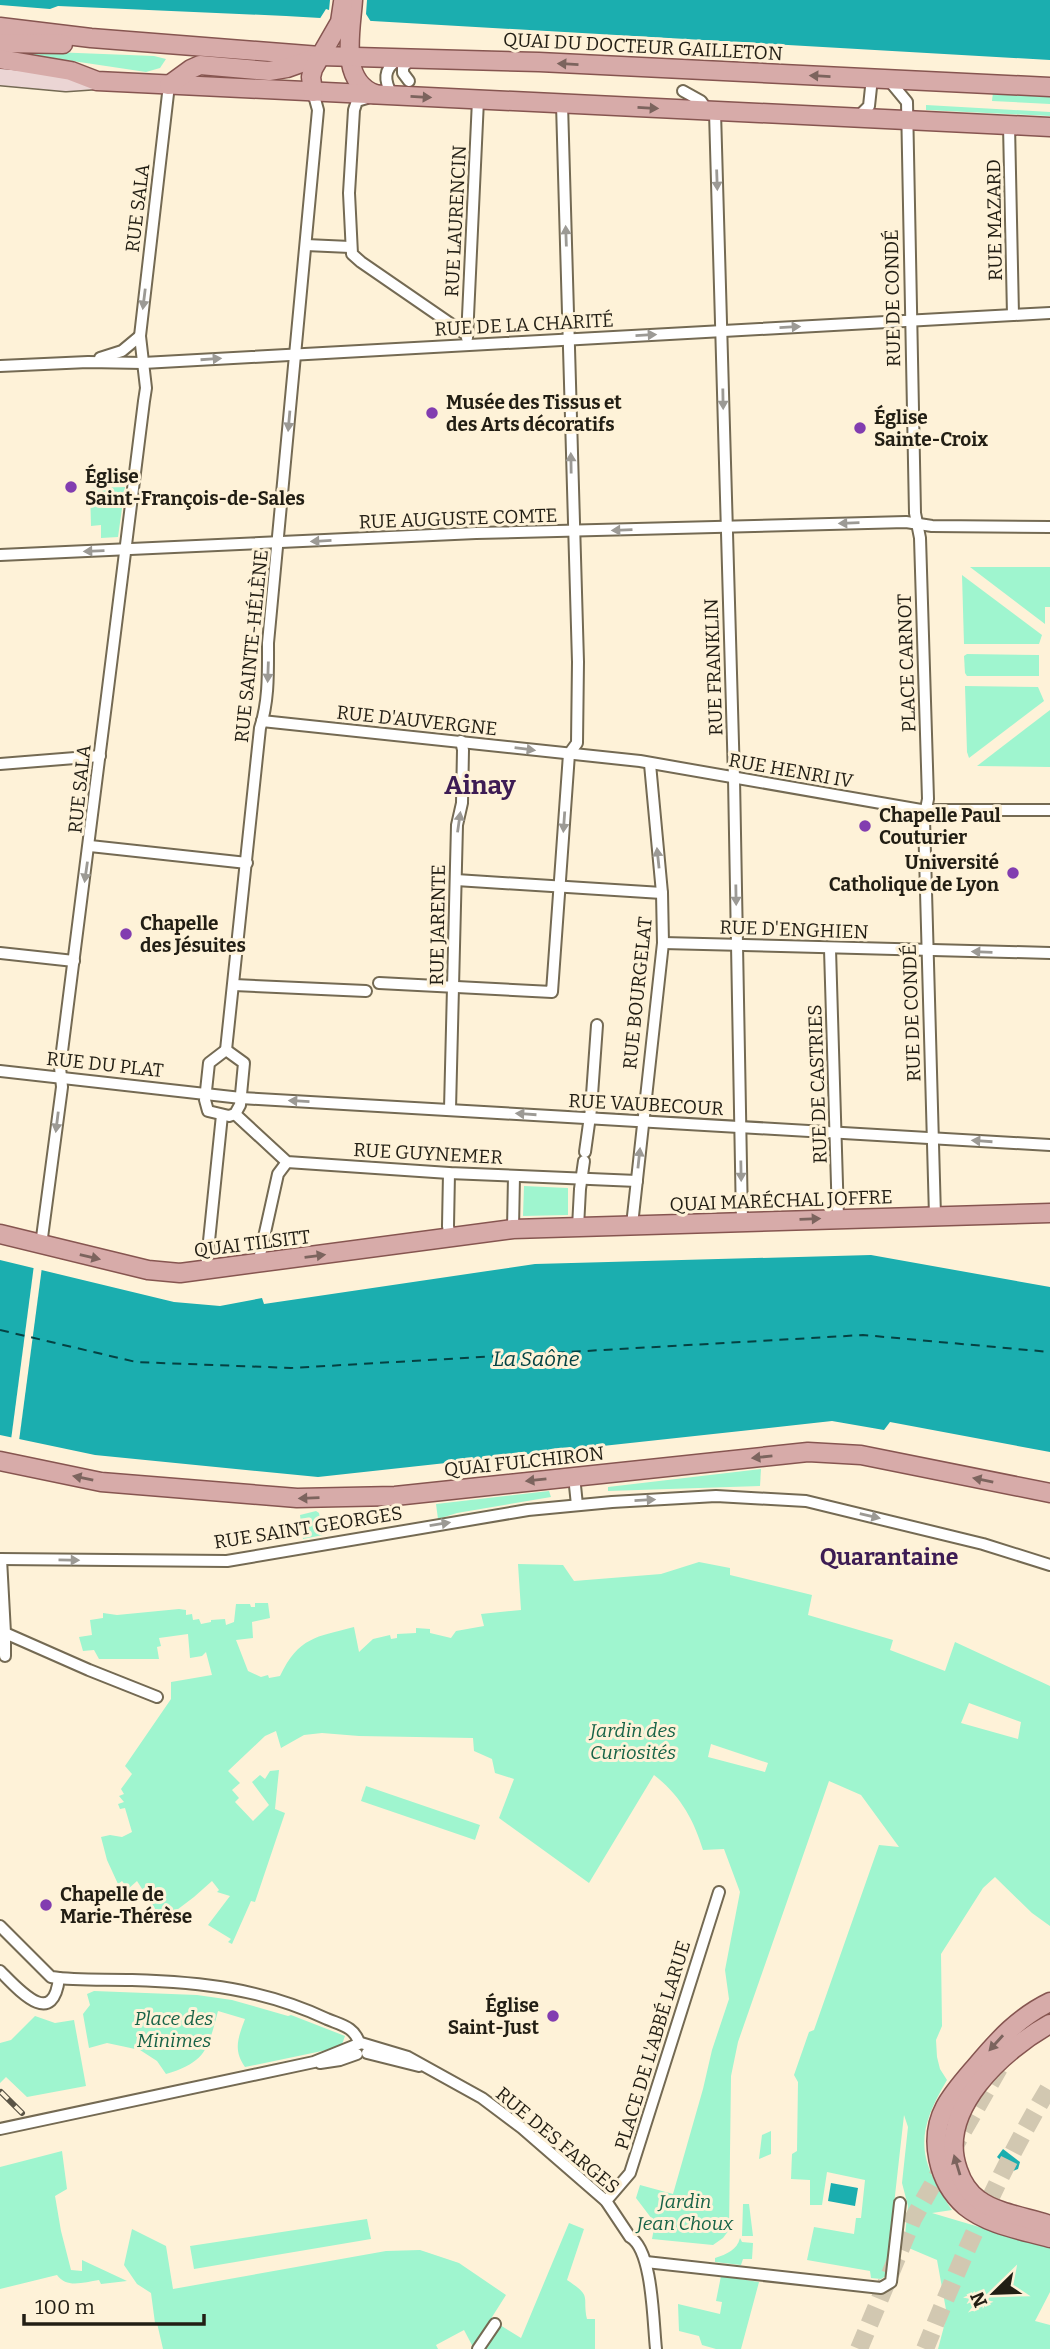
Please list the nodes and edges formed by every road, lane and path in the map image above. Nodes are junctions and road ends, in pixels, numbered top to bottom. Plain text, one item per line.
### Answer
1 (343, 0) edge
2 (352, 0) edge
3 (346, 22) junction
4 (0, 27) edge
5 (0, 43) edge
6 (185, 46) junction
7 (320, 56) junction
8 (350, 56) junction
9 (406, 57) junction
10 (0, 59) edge
11 (2, 78) edge
12 (880, 78) junction
13 (97, 81) junction
14 (410, 81) dead end
15 (169, 85) junction
16 (1050, 87) edge
17 (683, 91) dead end
18 (385, 95) junction
19 (478, 100) junction
20 (316, 101) junction
21 (562, 104) junction
22 (712, 111) junction
23 (858, 117) junction
24 (907, 119) junction
25 (1009, 125) junction
26 (1050, 127) edge
27 (306, 245) junction
28 (350, 247) junction
29 (1050, 313) edge
30 (1013, 315) junction
31 (910, 320) junction
32 (722, 331) junction
33 (140, 336) junction
34 (467, 340) junction
35 (568, 340) junction
36 (294, 353) junction
37 (88, 362) junction
38 (143, 363) junction
39 (0, 366) edge
40 (917, 524) junction
41 (726, 527) junction
42 (1050, 527) edge
43 (574, 531) junction
44 (278, 543) junction
45 (125, 550) junction
46 (0, 555) edge
47 (262, 721) junction
48 (461, 741) junction
49 (569, 754) junction
50 (100, 755) junction
51 (0, 764) edge
52 (650, 764) junction
53 (734, 778) junction
54 (926, 810) junction
55 (1050, 810) edge
56 (90, 846) junction
57 (247, 863) junction
58 (456, 880) junction
59 (560, 887) junction
60 (662, 893) junction
61 (663, 943) junction
62 (737, 945) junction
63 (830, 948) junction
64 (927, 950) junction
65 (0, 953) edge
66 (1050, 953) edge
67 (74, 961) junction
68 (379, 983) dead end
69 (233, 985) junction
70 (453, 988) junction
71 (366, 991) dead end
72 (597, 1025) dead end
73 (226, 1050) junction
74 (0, 1071) edge
75 (61, 1077) junction
76 (206, 1093) junction
77 (241, 1098) junction
78 (450, 1109) junction
79 (235, 1114) junction
80 (222, 1115) junction
81 (590, 1118) junction
82 (643, 1121) junction
83 (741, 1126) junction
84 (836, 1132) junction
85 (932, 1138) junction
86 (1050, 1145) edge
87 (288, 1162) junction
88 (449, 1173) junction
89 (514, 1176) junction
90 (582, 1179) junction
91 (637, 1181) junction
92 (1050, 1213) edge
93 (935, 1216) junction
94 (838, 1218) junction
95 (742, 1222) junction
96 (632, 1225) junction
97 (578, 1227) junction
98 (513, 1229) junction
99 (0, 1234) edge
100 (450, 1238) junction
101 (41, 1245) junction
102 (261, 1264) junction
103 (206, 1270) junction
104 (0, 1461) edge
105 (574, 1476) junction
106 (1050, 1493) edge
107 (577, 1505) junction
108 (0, 1559) edge
109 (1050, 1565) edge
110 (5, 1633) junction
111 (5, 1656) dead end
112 (157, 1697) dead end
113 (719, 1892) dead end
114 (0, 1926) edge
115 (0, 1971) edge
116 (59, 1978) junction
117 (1050, 2002) edge
118 (1050, 2024) edge
119 (361, 2048) junction
120 (0, 2129) edge
121 (606, 2201) junction
122 (900, 2203) dead end
123 (1050, 2225) edge
124 (1050, 2238) edge
125 (646, 2262) junction
126 (495, 2324) dead end
127 (478, 2349) edge
128 (656, 2349) edge

1 - 3 main road
2 - 3 main road
3 - 7 main road
3 - 8 main road
4 - 6 main road, QUAI DU DOCTEUR GAILLETON
5 - 6 main road, QUAI DU DOCTEUR GAILLETON
6 - 7 main road, QUAI DU DOCTEUR GAILLETON
7 - 8 main road, QUAI DU DOCTEUR GAILLETON
7 - 15 main road, QUAI DU DOCTEUR GAILLETON
7 - 20 main road
8 - 9 main road, QUAI DU DOCTEUR GAILLETON
8 - 18 main road
12 -> 9 main road, QUAI DU DOCTEUR GAILLETON
9 - 14 street
9 - 18 street
10 - 13 main road
11 - 13 main road
12 - 16 main road, QUAI DU DOCTEUR GAILLETON
12 - 23 street
12 - 24 street, RUE DE CONDÉ
13 - 15 main road
15 - 20 main road
15 -> 33 street, RUE SALA
17 - 22 street
18 -> 19 main road
18 - 20 main road
18 - 28 street
19 - 21 main road
19 - 34 street, RUE LAURENCIN
20 - 27 street, RUE SAINTE-HÉLÈNE
21 -> 22 main road
35 -> 21 street
22 - 23 main road
22 -> 32 street, RUE FRANKLIN
23 - 24 main road
24 - 25 main road
24 - 31 street, RUE DE CONDÉ
25 - 26 main road
25 - 30 street, RUE MAZARD
27 - 28 street
27 - 36 street, RUE SAINTE-HÉLÈNE
28 - 34 street
29 - 30 street, RUE DE LA CHARITÉ
30 - 31 street, RUE DE LA CHARITÉ
32 -> 31 street, RUE DE LA CHARITÉ
31 - 40 street, RUE DE CONDÉ
35 -> 32 street, RUE DE LA CHARITÉ
32 -> 41 street, RUE FRANKLIN
33 - 37 street
33 - 38 street, RUE SALA
34 - 35 street, RUE DE LA CHARITÉ
34 - 36 street, RUE DE LA CHARITÉ
43 -> 35 street
38 -> 36 street, RUE DE LA CHARITÉ
36 -> 44 street, RUE SAINTE-HÉLÈNE
37 - 38 street, RUE DE LA CHARITÉ
37 - 39 street, RUE DE LA CHARITÉ
38 - 45 street, RUE SALA
40 -> 41 street, RUE AUGUSTE COMTE
40 - 42 street
40 - 54 street, PLACE CARNOT
41 -> 43 street, RUE AUGUSTE COMTE
41 - 53 street, RUE FRANKLIN
43 -> 44 street, RUE AUGUSTE COMTE
43 - 49 street
44 - 45 street, RUE AUGUSTE COMTE
44 -> 47 street, RUE SAINTE-HÉLÈNE
45 -> 46 street, RUE AUGUSTE COMTE
45 - 50 street, RUE SALA
47 - 48 street, RUE D'AUVERGNE
47 - 57 street, RUE SAINTE-HÉLÈNE
48 -> 49 street, RUE D'AUVERGNE
58 -> 48 street, RUE JARENTE
49 - 52 street, RUE D'AUVERGNE
49 -> 59 street
50 - 51 street
50 - 56 street, RUE SALA
52 - 53 street, RUE HENRI IV
60 -> 52 street, RUE BOURGELAT
53 - 54 street, RUE HENRI IV
53 -> 62 street, RUE FRANKLIN
54 - 55 street
54 - 64 street, RUE DE CONDÉ
56 - 57 street
56 -> 67 street, RUE SALA
57 - 69 street, RUE SAINTE-HÉLÈNE
58 - 59 street
58 - 70 street, RUE JARENTE
59 - 60 street
59 - 70 street
60 - 61 street, RUE BOURGELAT
61 - 62 street, RUE D'ENGHIEN
61 - 82 street, RUE BOURGELAT
62 - 63 street, RUE D'ENGHIEN
62 - 83 street, RUE FRANKLIN
63 - 64 street, RUE D'ENGHIEN
63 - 84 street, RUE DE CASTRIES
66 -> 64 street, RUE D'ENGHIEN
64 - 85 street, RUE DE CONDÉ
65 - 67 street
67 - 75 street, RUE SALA
68 - 70 street
69 - 71 street
69 - 73 street, RUE SAINTE-HÉLÈNE
70 - 78 street, RUE JARENTE
72 - 81 street
73 - 76 street
73 - 77 street
74 - 75 street, RUE DU PLAT
75 - 76 street, RUE DU PLAT
75 -> 101 street, RUE SALA
76 - 77 street, RUE DU PLAT
76 - 80 street
78 -> 77 street, RUE VAUBECOUR
77 - 79 street
81 -> 78 street, RUE VAUBECOUR
79 - 80 street
79 - 87 street
80 - 103 street
81 - 82 street, RUE VAUBECOUR
81 - 90 street
82 - 83 street, RUE VAUBECOUR
91 -> 82 street, RUE BOURGELAT
83 - 84 street, RUE VAUBECOUR
83 -> 95 street, RUE FRANKLIN
84 - 85 street, RUE VAUBECOUR
84 - 94 street, RUE DE CASTRIES
86 -> 85 street, RUE VAUBECOUR
85 - 93 street, RUE DE CONDÉ
87 - 88 street, RUE GUYNEMER
87 - 102 street
88 - 89 street, RUE GUYNEMER
88 - 100 street
89 - 90 street, RUE GUYNEMER
89 - 98 street
90 - 91 street, RUE GUYNEMER
90 - 97 street
91 - 96 street, RUE BOURGELAT
92 - 93 main road, QUAI MARÉCHAL JOFFRE
93 - 94 main road, QUAI MARÉCHAL JOFFRE
95 -> 94 main road, QUAI MARÉCHAL JOFFRE
95 - 96 main road, QUAI MARÉCHAL JOFFRE
96 - 97 main road, QUAI MARÉCHAL JOFFRE
97 - 98 main road, QUAI MARÉCHAL JOFFRE
98 - 100 main road, QUAI TILSITT
99 - 101 main road, QUAI TILSITT
102 -> 100 main road, QUAI TILSITT
101 -> 103 main road, QUAI TILSITT
102 - 103 main road, QUAI TILSITT
105 -> 104 main road, QUAI FULCHIRON
106 -> 105 main road, QUAI FULCHIRON
105 - 107 street
108 -> 107 street, RUE SAINT GEORGES
107 -> 109 street, RUE SAINT GEORGES
108 - 110 street
110 - 111 street
110 - 112 street
113 - 121 street, PLACE DE L'ABBÉ LARUE
114 - 116 street
115 - 116 street
116 - 119 street, RUE DES FARGES
117 -> 124 main road
123 -> 118 main road
119 - 120 street
119 - 121 street, RUE DES FARGES
121 - 125 street, RUE DES FARGES
122 - 125 street
125 - 128 street
126 - 127 street

